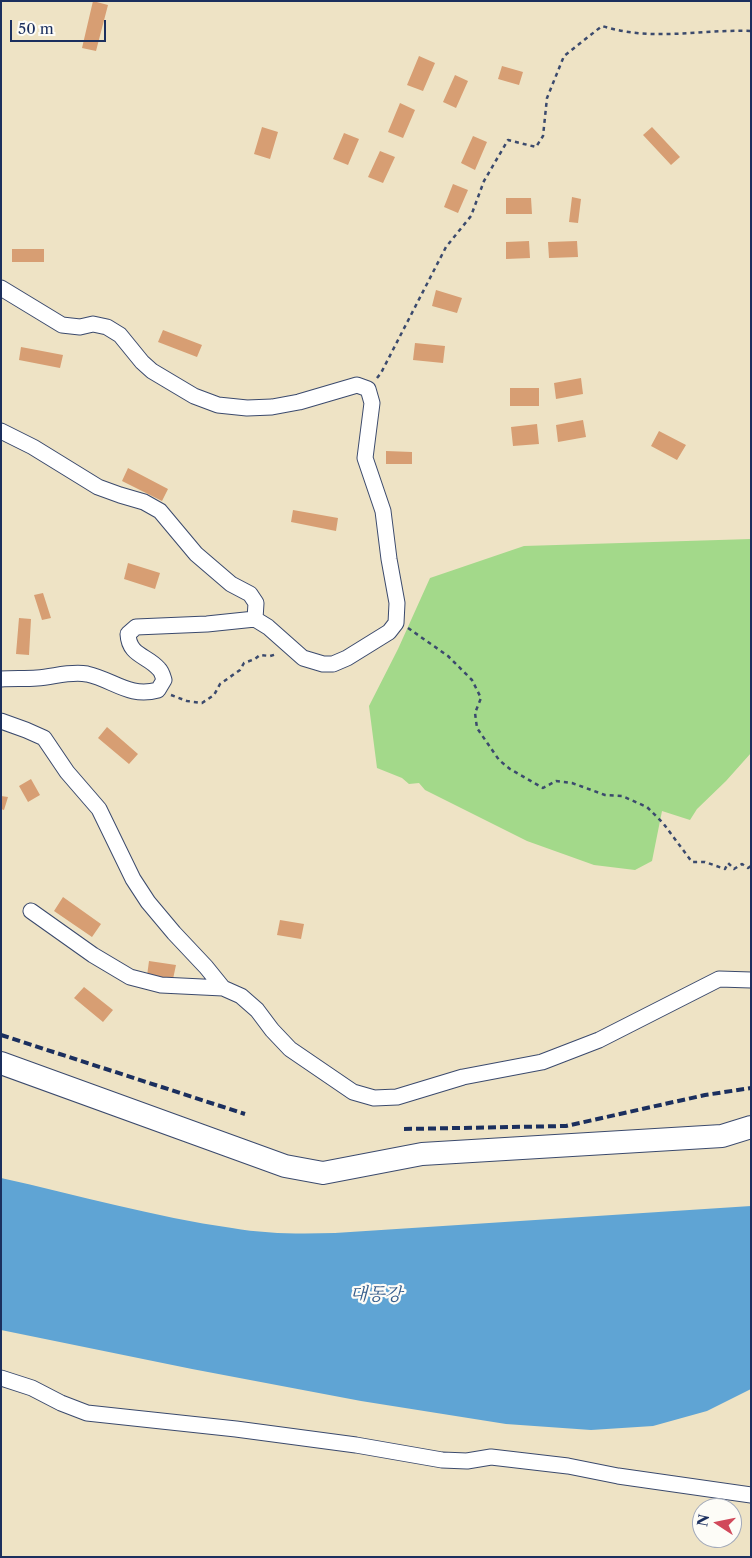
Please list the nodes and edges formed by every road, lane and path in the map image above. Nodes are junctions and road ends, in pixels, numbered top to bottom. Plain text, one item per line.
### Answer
1 (751, 32) edge
2 (1, 288) edge
3 (368, 389) junction
4 (1, 431) edge
5 (255, 619) junction
6 (396, 623) junction
7 (304, 658) junction
8 (1, 679) edge
9 (158, 690) junction
10 (1, 721) edge
11 (751, 866) edge
12 (31, 911) dead end
13 (751, 980) edge
14 (223, 988) junction
15 (1, 1063) edge
16 (751, 1128) edge
17 (1, 1378) edge
18 (751, 1495) edge

1 - 3 path
2 - 3 street
3 - 6 street
4 - 5 street
5 - 7 street
5 - 9 street
6 - 7 street
6 - 11 path
7 - 9 path
8 - 9 street
10 - 14 street
12 - 14 street
13 - 14 street
15 - 16 main road
17 - 18 street

